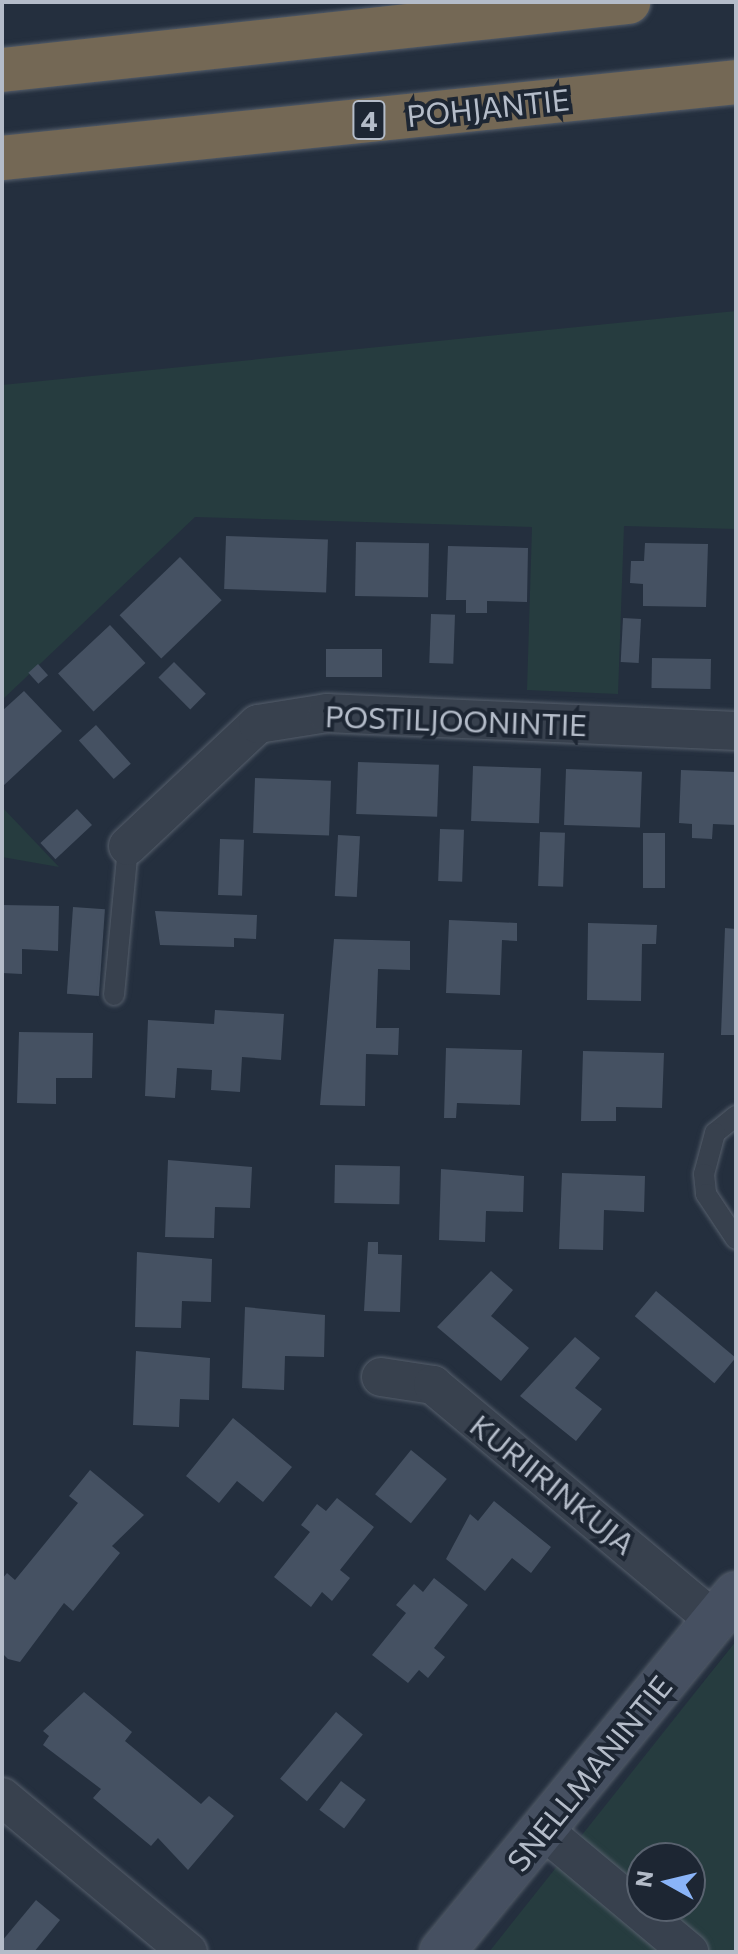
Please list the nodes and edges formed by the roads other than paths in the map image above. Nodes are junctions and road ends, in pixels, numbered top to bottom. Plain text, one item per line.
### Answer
1 (628, 2) edge
2 (2, 44) edge
3 (167, 57) junction
4 (2, 70) edge
5 (736, 82) edge
6 (2, 158) edge
7 (736, 731) edge
8 (128, 846) joint
9 (114, 995) dead end
10 (736, 1116) edge
11 (736, 1239) edge
12 (381, 1377) dead end
13 (725, 1607) edge
14 (2, 1797) edge
15 (542, 1829) junction
16 (188, 1952) edge
17 (442, 1952) edge
18 (689, 1952) edge

1 - 3 highway
2 - 3 highway
3 - 4 highway
5 - 6 highway, POHJANTIE / 4
7 - 8 street, POSTILJOONINTIE
8 - 9 lane
10 - 11 lane
12 - 13 street, KURIIRINKUJA
13 - 15 street, SNELLMANINTIE
14 - 16 street
15 - 17 street, SNELLMANINTIE
15 - 18 street

